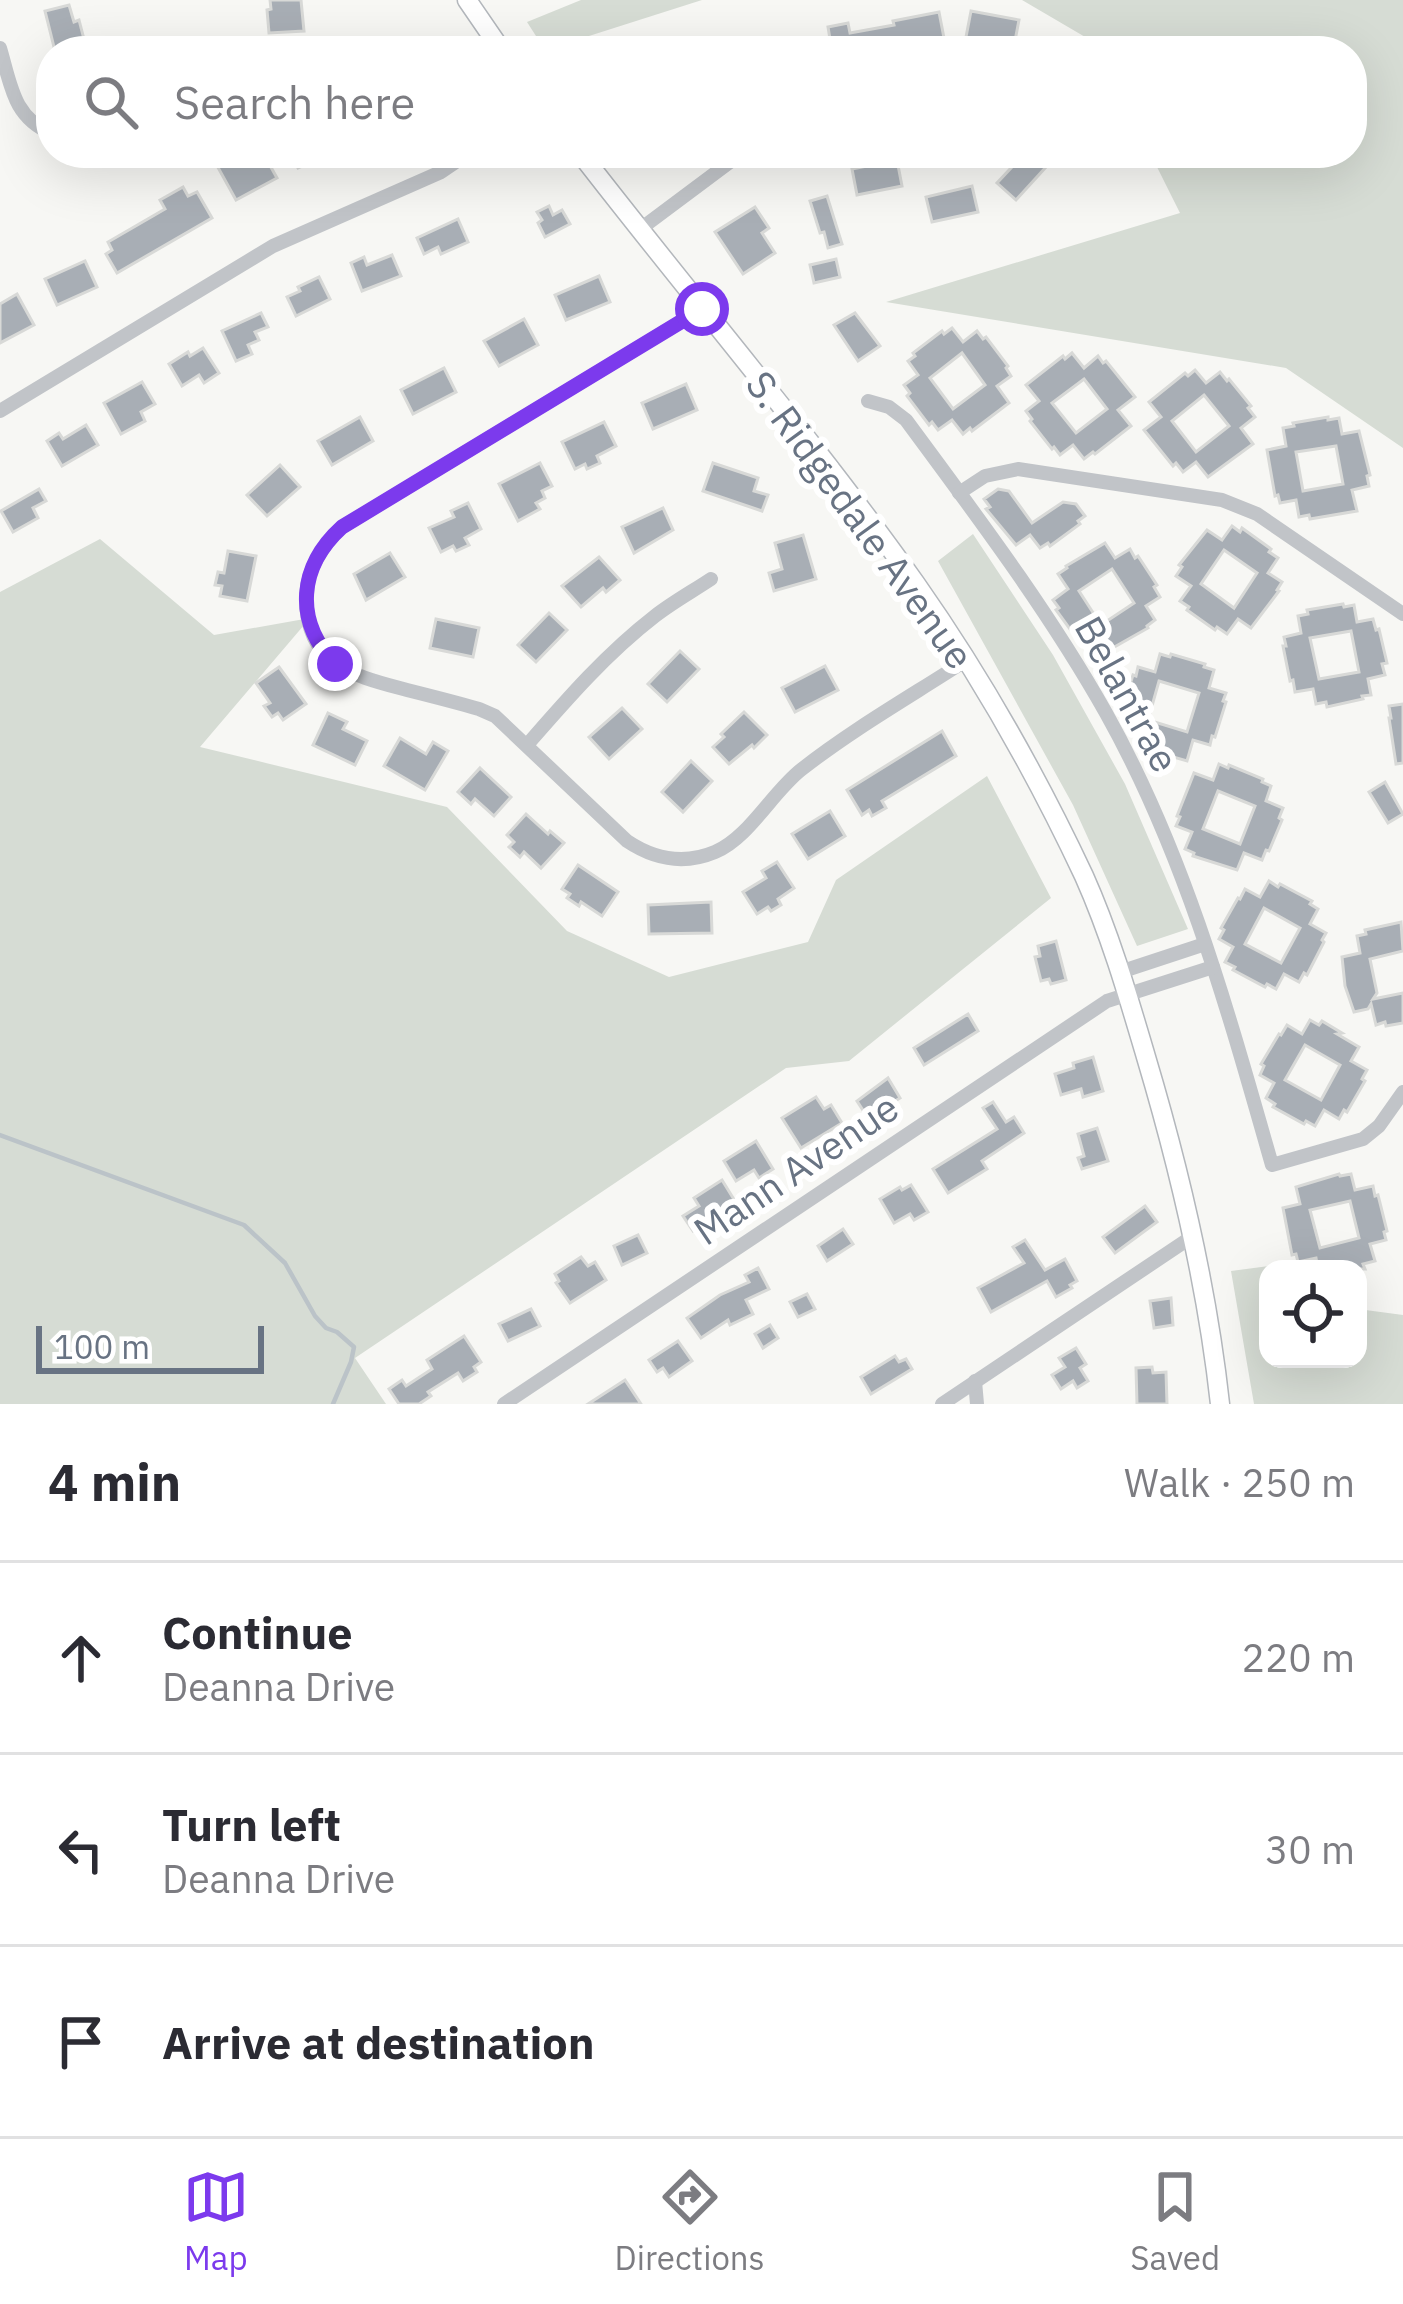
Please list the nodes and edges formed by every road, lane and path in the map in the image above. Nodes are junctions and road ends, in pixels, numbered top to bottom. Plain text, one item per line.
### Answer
1 (467, 0) edge
2 (492, 36) edge
3 (0, 48) edge
4 (36, 127) edge
5 (447, 168) edge
6 (591, 168) edge
7 (722, 168) edge
8 (639, 230) junction
9 (702, 309) junction
10 (868, 401) dead end
11 (0, 411) edge
12 (959, 493) junction
13 (711, 579) dead end
14 (1403, 614) edge
15 (965, 661) junction
16 (527, 745) junction
17 (1205, 944) junction
18 (1213, 967) junction
19 (1120, 972) junction
20 (1128, 995) junction
21 (1403, 1092) edge
22 (1193, 1236) junction
23 (975, 1382) junction
24 (504, 1404) edge
25 (942, 1404) edge
26 (977, 1404) edge
27 (1220, 1404) edge

1 - 2 main road
3 - 4 street
5 - 11 street
6 - 8 main road, S. Ridgedale Avenue
7 - 8 street
8 - 9 main road, S. Ridgedale Avenue
9 - 15 main road, S. Ridgedale Avenue
9 - 16 street
10 - 12 street, Belantrae
12 - 14 street
12 - 17 street, Belantrae
13 - 16 street
15 - 16 street
15 - 19 main road, S. Ridgedale Avenue
17 - 18 street, Belantrae
17 - 19 street
18 - 20 street
18 - 21 street, Belantrae
19 - 20 main road, S. Ridgedale Avenue
20 - 22 main road, S. Ridgedale Avenue
20 - 24 street, Mann Avenue
22 - 23 street
22 - 27 main road, S. Ridgedale Avenue
23 - 25 street
23 - 26 street

